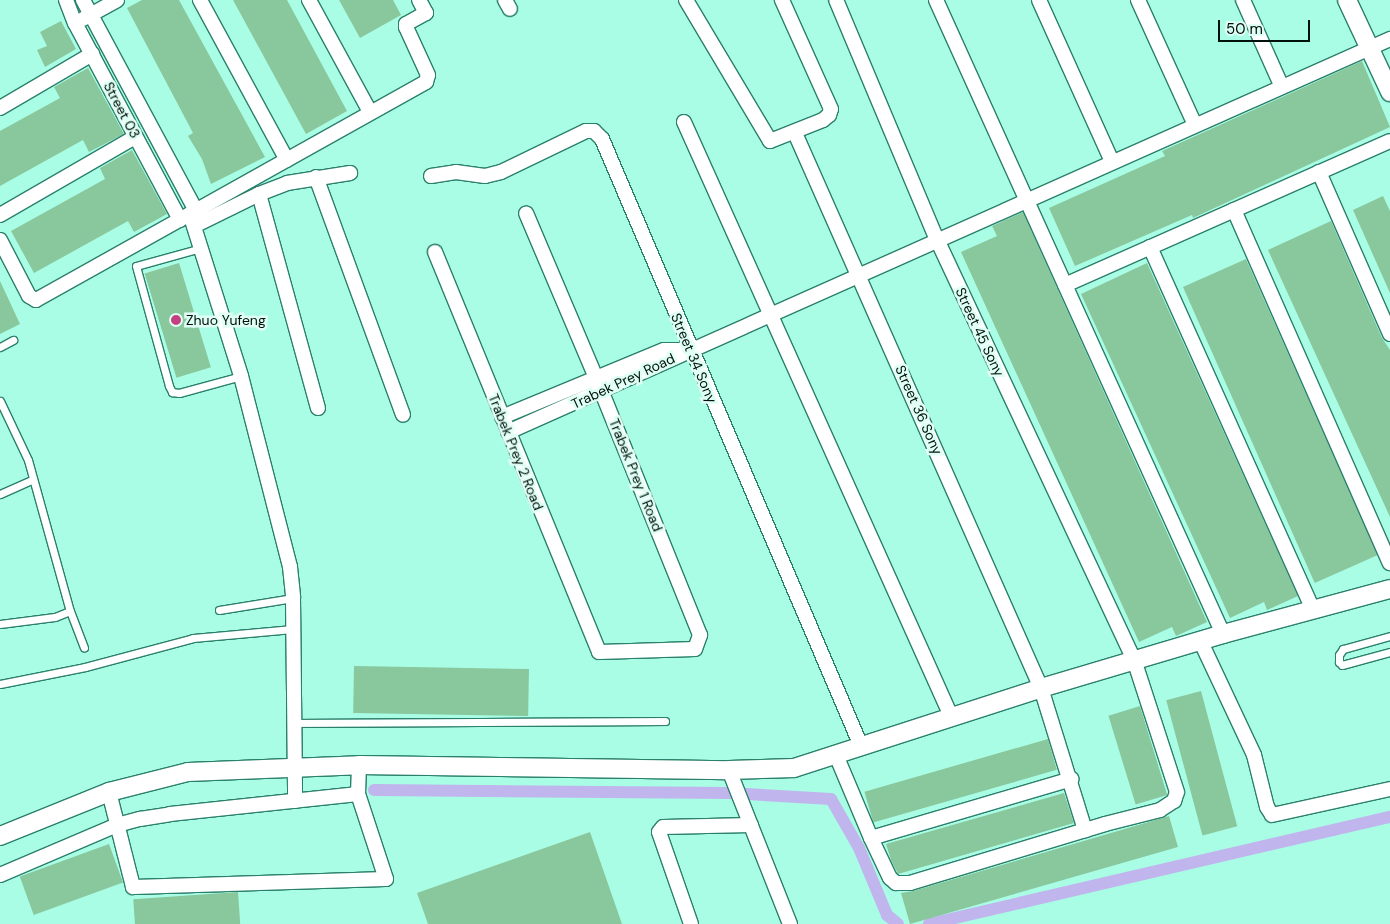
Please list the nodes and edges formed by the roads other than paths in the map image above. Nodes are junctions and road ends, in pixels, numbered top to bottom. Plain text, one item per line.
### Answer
1 (117, 0) edge
2 (200, 0) edge
3 (308, 0) edge
4 (419, 0) edge
5 (686, 0) edge
6 (782, 0) edge
7 (836, 0) edge
8 (936, 0) edge
9 (1040, 0) edge
10 (1138, 0) edge
11 (1243, 0) edge
12 (1347, 0) edge
13 (74, 2) edge
14 (90, 15) junction
15 (75, 23) junction
16 (1390, 39) edge
17 (1369, 48) junction
18 (92, 54) junction
19 (1282, 87) junction
20 (1390, 92) edge
21 (0, 108) edge
22 (370, 112) junction
23 (684, 122) dead end
24 (1195, 125) junction
25 (795, 133) junction
26 (135, 137) junction
27 (1390, 141) edge
28 (287, 160) junction
29 (1112, 162) junction
30 (1319, 172) junction
31 (350, 173) dead end
32 (431, 176) dead end
33 (316, 177) junction
34 (260, 194) junction
35 (1027, 200) junction
36 (1234, 210) junction
37 (526, 213) dead end
38 (0, 215) edge
39 (190, 218) junction
40 (0, 240) edge
41 (937, 240) junction
42 (1150, 247) junction
43 (201, 248) junction
44 (435, 252) dead end
45 (859, 274) junction
46 (1065, 285) junction
47 (770, 314) junction
48 (1390, 334) edge
49 (13, 340) dead end
50 (0, 347) edge
51 (690, 350) junction
52 (241, 376) junction
53 (596, 378) junction
54 (602, 392) junction
55 (0, 402) edge
56 (318, 408) dead end
57 (402, 415) dead end
58 (502, 417) junction
59 (508, 432) junction
60 (34, 479) junction
61 (0, 494) edge
62 (1390, 563) edge
63 (1390, 589) edge
64 (293, 598) junction
65 (1313, 609) junction
66 (219, 610) dead end
67 (70, 611) junction
68 (0, 624) edge
69 (293, 629) junction
70 (1223, 634) junction
71 (1390, 636) edge
72 (1200, 640) junction
73 (84, 647) dead end
74 (599, 652) joint
75 (1390, 652) edge
76 (1134, 660) junction
77 (0, 684) edge
78 (1041, 688) junction
79 (951, 716) junction
80 (665, 721) dead end
81 (294, 723) junction
82 (861, 746) junction
83 (836, 755) junction
84 (359, 765) junction
85 (294, 767) junction
86 (731, 775) junction
87 (1071, 779) junction
88 (1390, 789) edge
89 (109, 792) junction
90 (358, 794) junction
91 (295, 801) junction
92 (749, 821) junction
93 (117, 824) junction
94 (1085, 830) junction
95 (0, 836) edge
96 (871, 838) junction
97 (0, 875) edge
98 (691, 924) edge
99 (790, 924) edge

1 - 14 street
2 - 28 street
3 - 22 street
4 - 22 street
5 - 25 street
6 - 25 street
7 - 41 street, Street 45 Sony
8 - 35 street
9 - 29 street
10 - 24 street
11 - 19 street
12 - 17 street
13 - 14 street, Street 03
13 - 15 street, Street 03
14 - 15 street
14 - 39 street, Street 03
15 - 18 street, Street 03
16 - 17 street
17 - 19 street
17 - 20 street
18 - 21 street
18 - 26 street, Street 03
19 - 24 street
22 - 28 street
23 - 47 street
24 - 29 street
25 - 45 street, Street 36 Sony
26 - 38 street
26 - 39 street, Street 03
27 - 30 street
28 - 39 street
29 - 35 street
30 - 36 street
30 - 48 street
31 - 33 street
32 - 51 street, Street 34 Sony
33 - 34 street
33 - 57 street
34 - 39 street
34 - 56 street
35 - 41 street
35 - 46 street
36 - 42 street
36 - 62 street
37 - 53 street, Trabek Prey 1 Road
39 - 40 street
39 - 43 street
41 - 45 street
41 - 76 street, Street 45 Sony
42 - 46 street
42 - 65 street
43 - 52 street
43 - 52 lane
44 - 58 street, Trabek Prey 2 Road
45 - 47 street
45 - 78 street, Street 36 Sony
46 - 70 street
47 - 51 street
47 - 79 street
49 - 50 lane
51 - 53 street, Trabek Prey Road
51 - 54 street, Trabek Prey Road
51 - 82 street, Street 34 Sony
52 - 64 street
53 - 54 street, Trabek Prey 1 Road
53 - 58 street, Trabek Prey Road
54 - 59 street, Trabek Prey Road
54 - 74 street, Trabek Prey 1 Road
55 - 60 lane
58 - 59 street, Trabek Prey 2 Road
59 - 74 street, Trabek Prey 2 Road
60 - 61 lane
60 - 67 lane
63 - 65 street
64 - 66 lane
64 - 69 street
65 - 70 street
67 - 68 lane
67 - 73 lane
69 - 77 lane
69 - 81 street
70 - 72 street
71 - 75 lane
72 - 76 street
72 - 88 street
76 - 78 street
76 - 94 street, Street 45 Sony
78 - 79 street
78 - 87 street, Street 36 Sony
79 - 82 street
80 - 81 lane
81 - 85 street
82 - 83 street
83 - 86 street
83 - 96 street
84 - 85 street
84 - 86 street
84 - 90 street
85 - 89 street
85 - 91 street
86 - 92 street
87 - 94 street, Street 36 Sony
87 - 96 street
89 - 93 street
89 - 95 street
90 - 91 street
90 - 93 street
91 - 93 street
92 - 98 street
92 - 99 street
93 - 97 street
94 - 96 street, Street 45 Sony

